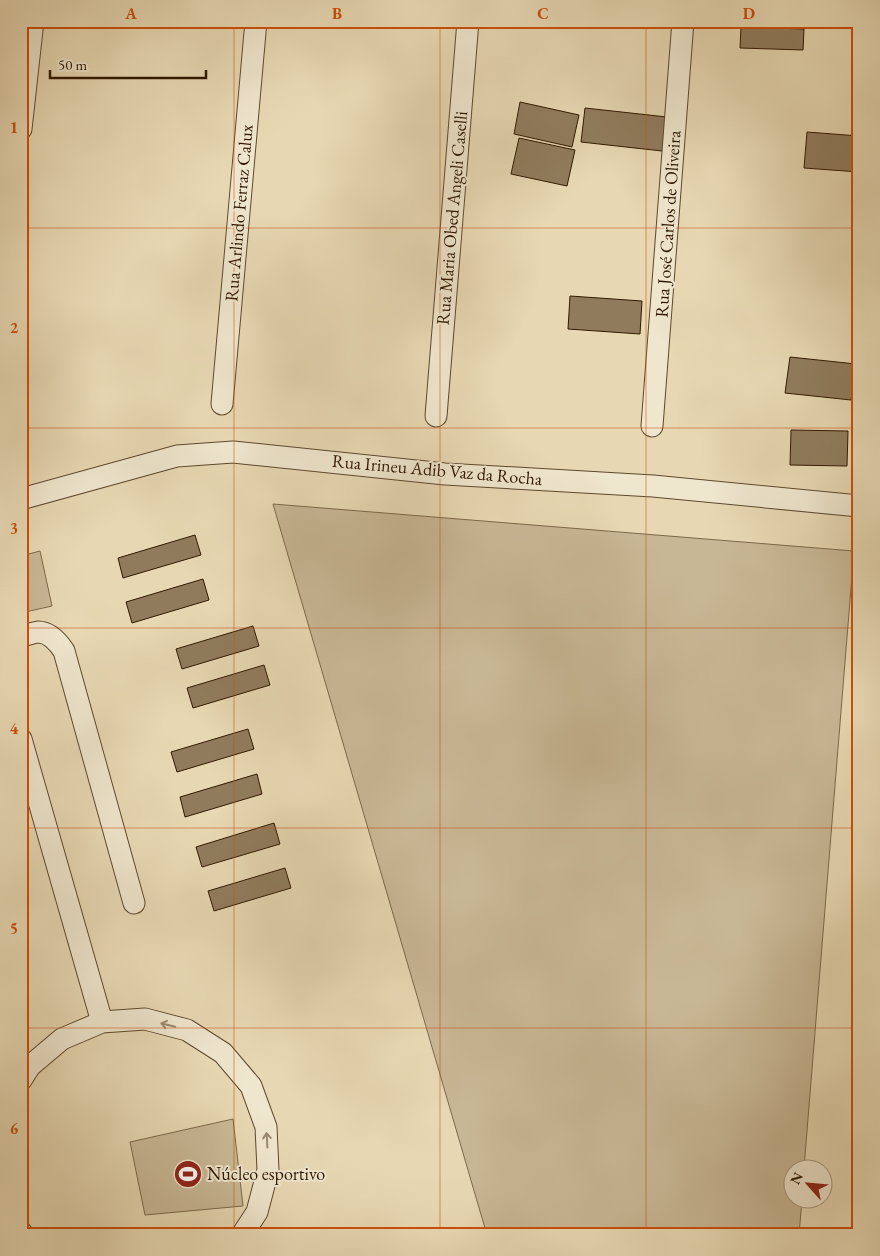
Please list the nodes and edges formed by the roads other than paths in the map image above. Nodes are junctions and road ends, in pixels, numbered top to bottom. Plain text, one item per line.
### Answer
1 (33, 21) edge
2 (256, 21) edge
3 (468, 21) edge
4 (683, 21) edge
5 (21, 129) edge
6 (222, 404) dead end
7 (436, 416) dead end
8 (652, 426) dead end
9 (21, 499) edge
10 (859, 506) edge
11 (21, 636) edge
12 (21, 739) edge
13 (134, 903) dead end
14 (102, 1022) junction
15 (21, 1080) edge
16 (242, 1235) edge

1 - 5 street
2 - 6 street, Rua Arlindo Ferraz Calux
3 - 7 street, Rua Maria Obed Angeli Caselli
4 - 8 street, Rua José Carlos de Oliveira
9 - 10 street, Rua Irineu Adib Vaz da Rocha
11 - 13 street
12 - 14 street
14 - 15 street
16 -> 14 street

